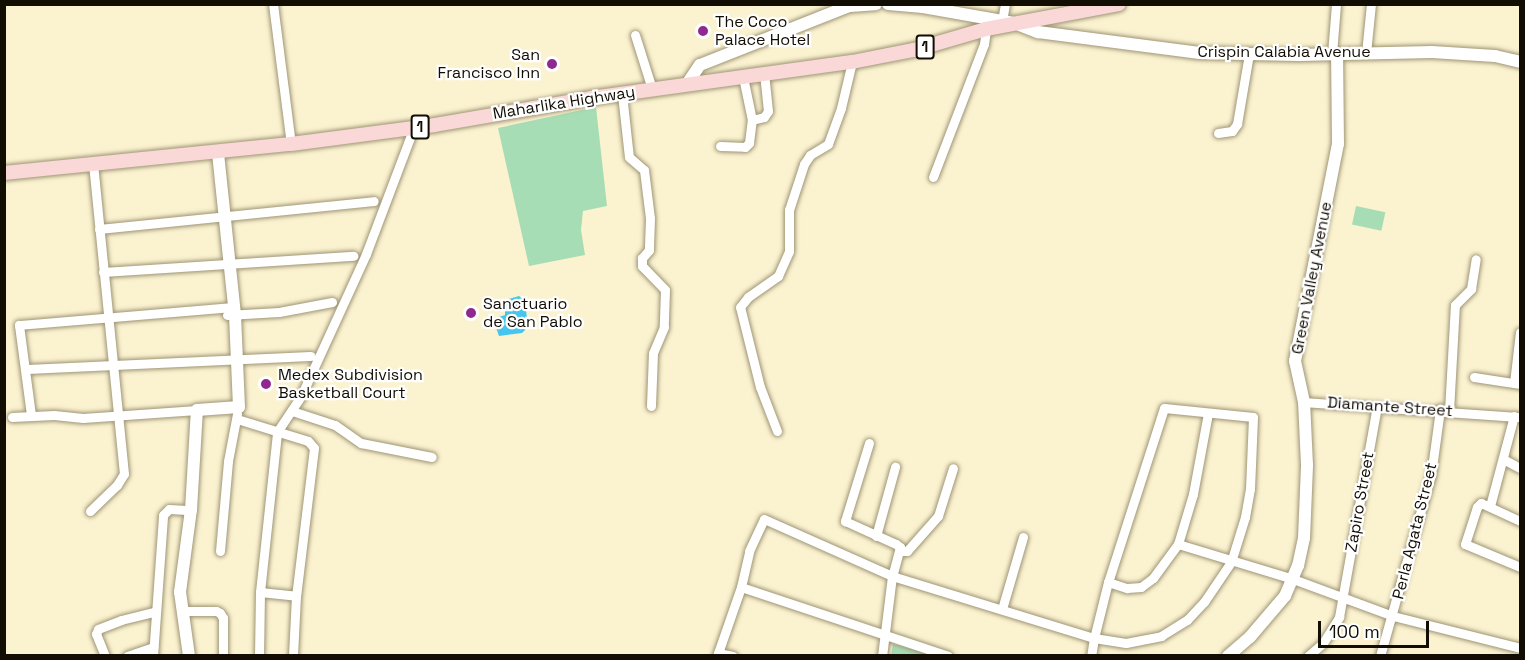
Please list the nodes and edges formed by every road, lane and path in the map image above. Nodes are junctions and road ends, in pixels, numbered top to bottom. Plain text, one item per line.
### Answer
1 (273, 4) edge
2 (876, 4) edge
3 (888, 4) edge
4 (1005, 4) edge
5 (1119, 4) edge
6 (1336, 4) edge
7 (1371, 4) edge
8 (849, 5) edge
9 (1008, 22) junction
10 (986, 29) junction
11 (636, 35) dead end
12 (1366, 53) junction
13 (1249, 54) junction
14 (1334, 54) junction
15 (852, 62) junction
16 (1521, 62) edge
17 (764, 74) junction
18 (743, 76) junction
19 (687, 84) junction
20 (652, 89) junction
21 (622, 93) junction
22 (752, 120) junction
23 (414, 128) junction
24 (1218, 133) dead end
25 (291, 144) junction
26 (720, 146) dead end
27 (214, 154) junction
28 (93, 165) junction
29 (4, 173) edge
30 (933, 177) dead end
31 (374, 201) dead end
32 (220, 218) junction
33 (99, 229) junction
34 (353, 256) dead end
35 (1476, 259) dead end
36 (225, 263) junction
37 (103, 272) junction
38 (332, 302) dead end
39 (230, 311) junction
40 (107, 317) junction
41 (1521, 332) edge
42 (311, 356) dead end
43 (234, 361) junction
44 (111, 364) junction
45 (26, 369) junction
46 (1474, 377) dead end
47 (1517, 384) edge
48 (1304, 402) junction
49 (651, 405) dead end
50 (1377, 405) junction
51 (197, 410) junction
52 (1445, 410) junction
53 (292, 411) junction
54 (236, 412) junction
55 (1208, 413) junction
56 (31, 415) junction
57 (117, 415) junction
58 (1517, 416) edge
59 (12, 417) dead end
60 (777, 431) dead end
61 (277, 432) junction
62 (869, 443) dead end
63 (432, 457) dead end
64 (1503, 459) junction
65 (896, 467) dead end
66 (953, 468) dead end
67 (1521, 468) edge
68 (1490, 506) junction
69 (190, 510) junction
70 (90, 512) dead end
71 (1521, 521) edge
72 (876, 536) junction
73 (1023, 537) dead end
74 (1178, 544) junction
75 (220, 551) dead end
76 (899, 551) junction
77 (1231, 562) junction
78 (1521, 567) edge
79 (892, 576) junction
80 (1293, 579) junction
81 (1108, 582) junction
82 (741, 587) junction
83 (260, 592) junction
84 (297, 596) junction
85 (1344, 598) junction
86 (1002, 609) junction
87 (182, 611) junction
88 (154, 612) junction
89 (1393, 616) junction
90 (884, 636) junction
91 (1094, 638) junction
92 (1521, 648) edge
93 (153, 651) edge
94 (717, 654) edge
95 (105, 656) edge
96 (127, 656) edge
97 (189, 656) edge
98 (223, 656) edge
99 (259, 656) edge
100 (293, 656) edge
101 (733, 656) edge
102 (882, 656) edge
103 (948, 656) edge
104 (1091, 656) edge
105 (1228, 656) edge
106 (1308, 656) edge
107 (1380, 656) edge

1 - 25 street
2 - 8 street
3 - 9 street, Crispin Calabia Avenue
4 - 9 street
5 - 9 main road, Maharlika Highway / 1
6 - 14 street
7 - 12 street
8 - 19 street
9 - 10 main road, Maharlika Highway / 1
9 - 13 street, Crispin Calabia Avenue
10 - 15 main road, Maharlika Highway / 1
10 - 30 street
11 - 20 street
12 - 14 street, Crispin Calabia Avenue
12 - 16 street, Crispin Calabia Avenue
13 - 14 street, Crispin Calabia Avenue
13 - 24 street
14 - 48 street, Green Valley Avenue
15 - 17 main road, Maharlika Highway / 1
15 - 60 street
17 - 18 main road, Maharlika Highway / 1
17 - 22 street
18 - 19 main road, Maharlika Highway / 1
18 - 22 street
19 - 20 main road, Maharlika Highway / 1
20 - 21 main road, Maharlika Highway / 1
21 - 23 main road, Maharlika Highway / 1
21 - 49 street
22 - 26 street
23 - 25 main road, Maharlika Highway / 1
23 - 53 street
25 - 27 main road, Maharlika Highway / 1
27 - 28 main road, Maharlika Highway / 1
27 - 32 street
28 - 29 main road, Maharlika Highway / 1
28 - 33 street
31 - 32 street
32 - 33 street
32 - 36 street
33 - 37 street
34 - 36 street
35 - 52 street, Perla Agata Street
36 - 37 street
36 - 39 street
37 - 40 street
38 - 39 street
39 - 40 street
39 - 43 street
40 - 44 street
40 - 45 street
41 - 47 street
42 - 43 street
43 - 44 street
43 - 54 street
44 - 45 street
44 - 57 street
45 - 56 street
46 - 47 street
48 - 50 street, Diamante Street
48 - 80 street, Green Valley Avenue
50 - 52 street, Diamante Street
50 - 85 street, Zapiro Street
51 - 54 street
51 - 57 street
51 - 69 street
52 - 58 street, Diamante Street
52 - 89 street, Perla Agata Street
53 - 61 street
53 - 63 street
54 - 61 street
54 - 75 street
55 - 74 street
55 - 77 street
55 - 81 street
56 - 57 street
56 - 59 street
57 - 70 street
58 - 64 street
61 - 83 street
61 - 84 street
62 - 72 street
64 - 67 street
64 - 68 street
65 - 72 street
66 - 76 street
68 - 71 street
68 - 78 street
69 - 87 street
69 - 88 street
72 - 76 street
73 - 86 street
74 - 77 street
74 - 81 street
76 - 79 street
77 - 80 street
77 - 91 street
79 - 82 street
79 - 86 street
79 - 90 street
80 - 85 street
80 - 105 street, Green Valley Avenue
81 - 91 street
82 - 90 street
82 - 94 street
83 - 84 street
83 - 99 street
84 - 100 street
85 - 89 street
85 - 106 street, Zapiro Street
86 - 91 street
87 - 97 street
87 - 98 street
88 - 93 street
88 - 95 street
89 - 92 street
89 - 107 street, Perla Agata Street
90 - 102 street
90 - 103 street
91 - 104 street
93 - 96 street
94 - 101 street

